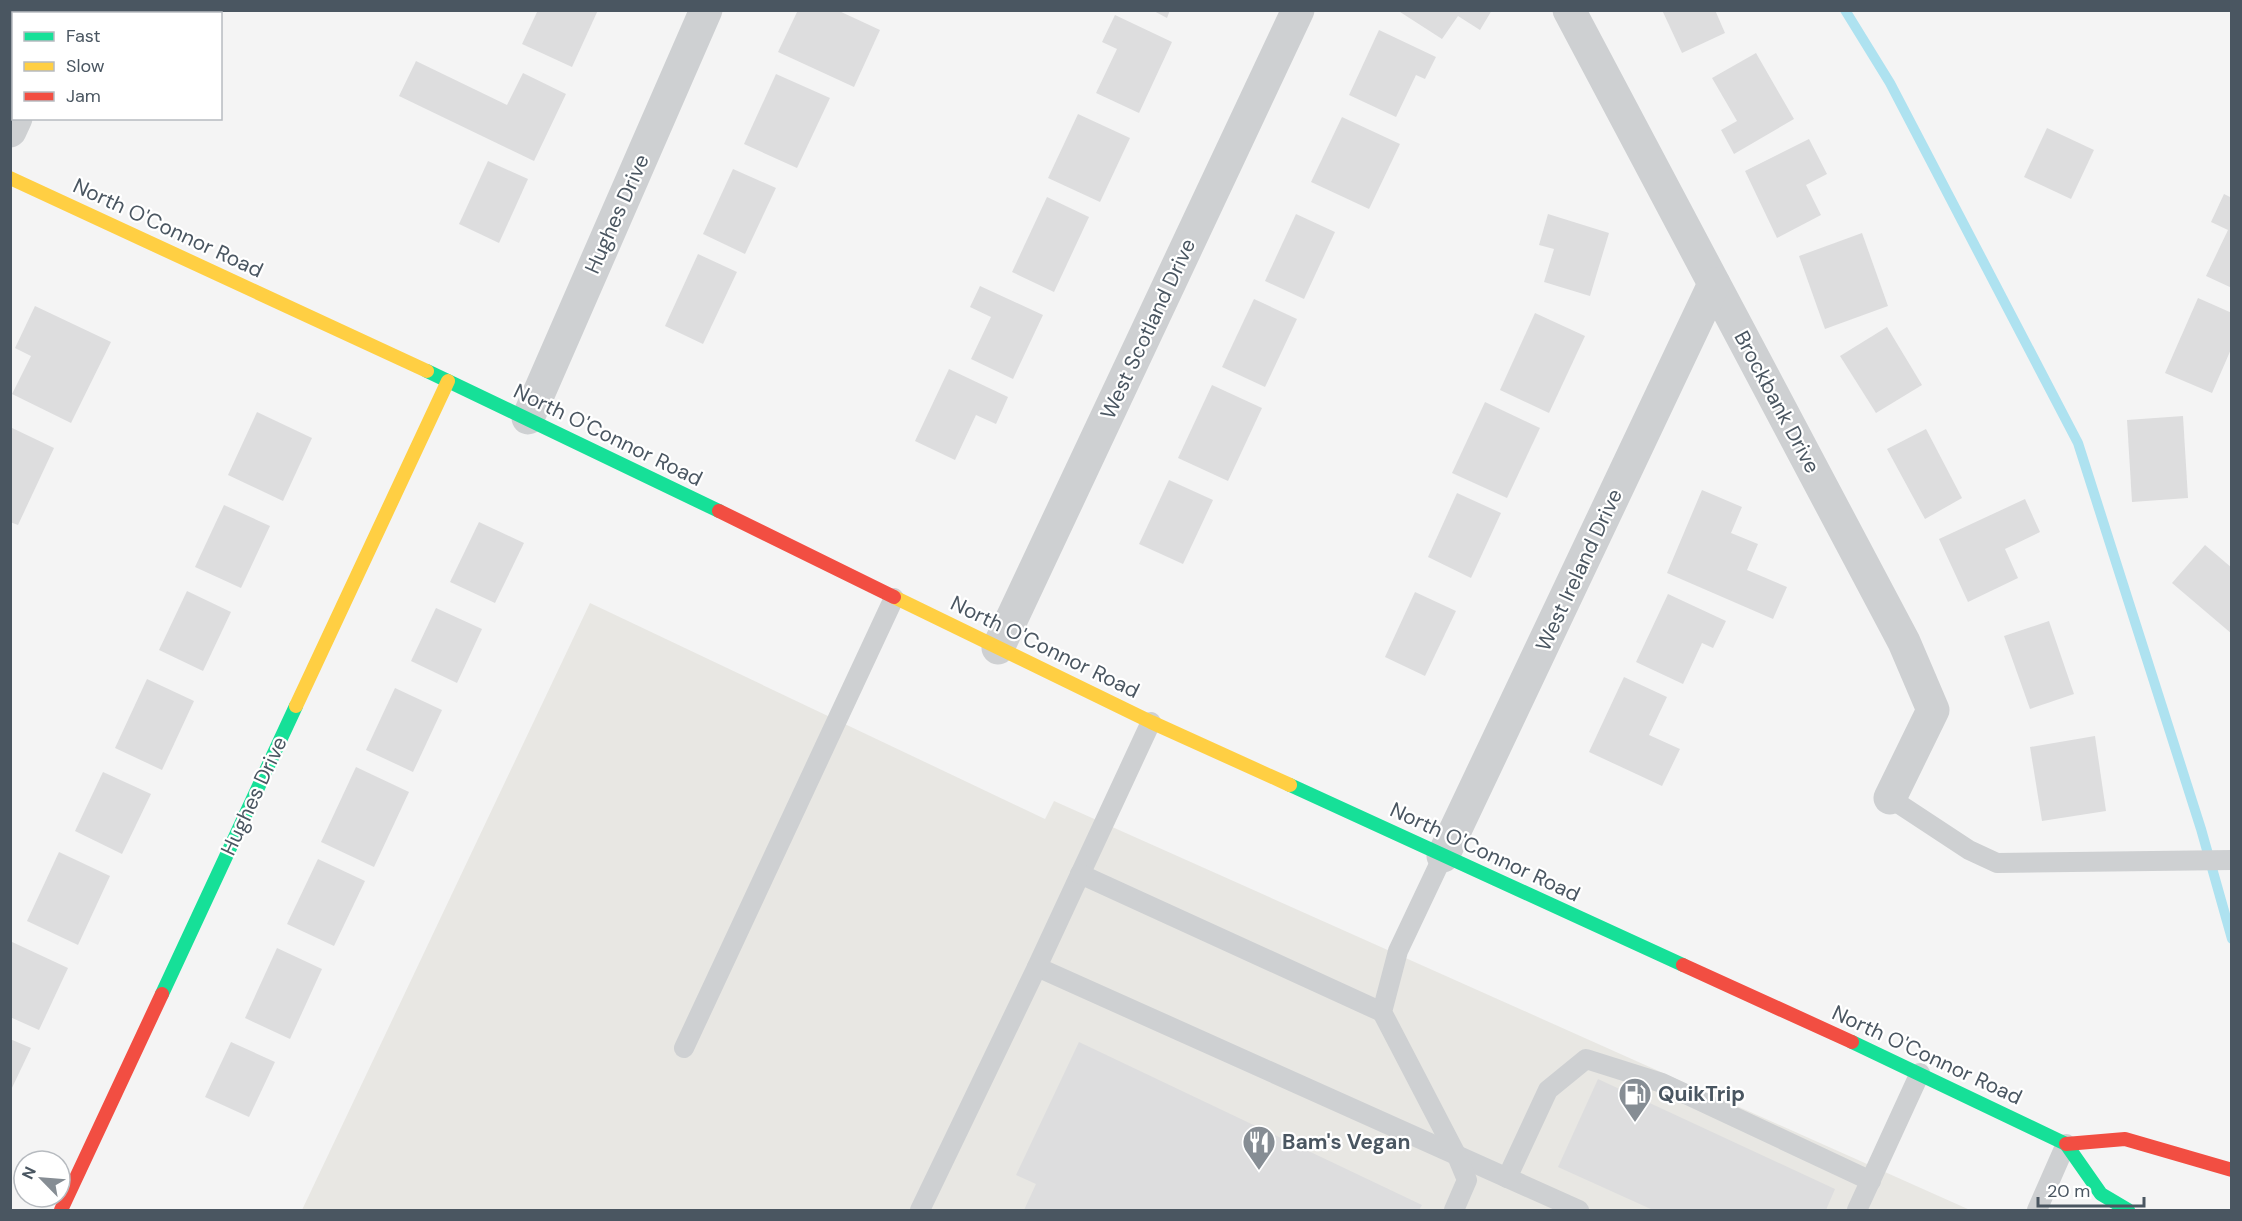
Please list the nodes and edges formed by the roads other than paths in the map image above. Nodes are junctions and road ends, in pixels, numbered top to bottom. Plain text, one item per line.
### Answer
1 (706, 10) edge
2 (1298, 10) edge
3 (1569, 10) edge
4 (10, 178) edge
5 (1714, 284) junction
6 (448, 381) junction
7 (528, 418) junction
8 (894, 598) junction
9 (998, 648) junction
10 (1151, 722) junction
11 (1890, 798) joint
12 (1443, 856) junction
13 (2231, 860) edge
14 (1080, 874) junction
15 (1036, 968) junction
16 (1382, 1012) junction
17 (684, 1048) dead end
18 (1920, 1073) junction
19 (2066, 1144) junction
20 (1457, 1156) junction
21 (2232, 1156) edge
22 (2204, 1161) junction
23 (2232, 1170) edge
24 (1508, 1178) junction
25 (1871, 1181) junction
26 (61, 1210) edge
27 (920, 1210) edge
28 (1454, 1210) edge
29 (1579, 1210) edge
30 (1857, 1210) edge
31 (2037, 1210) edge
32 (2128, 1210) edge

1 - 7 street, Hughes Drive
2 - 9 street, West Scotland Drive
3 - 5 street, Brockbank Drive
4 - 6 main road, North O'Connor Road
5 - 11 street, Brockbank Drive
5 - 12 street, West Ireland Drive
6 - 7 main road, North O'Connor Road
6 - 26 main road, Hughes Drive
7 - 8 main road, North O'Connor Road
8 - 9 main road, North O'Connor Road
8 - 17 lane
9 - 10 main road, North O'Connor Road
10 - 12 main road, North O'Connor Road
10 - 14 lane
11 - 13 lane
12 - 16 lane
12 - 18 main road, North O'Connor Road
14 - 15 lane
14 - 16 lane
15 - 20 lane
15 - 27 lane
16 - 20 lane
18 - 19 main road, North O'Connor Road
18 - 25 lane
19 - 22 main road
19 - 31 lane
19 - 32 main road, North O'Connor Road
20 - 24 lane
20 - 28 lane
21 - 22 main road
22 - 23 main road
24 - 25 lane
24 - 29 lane
25 - 30 lane

